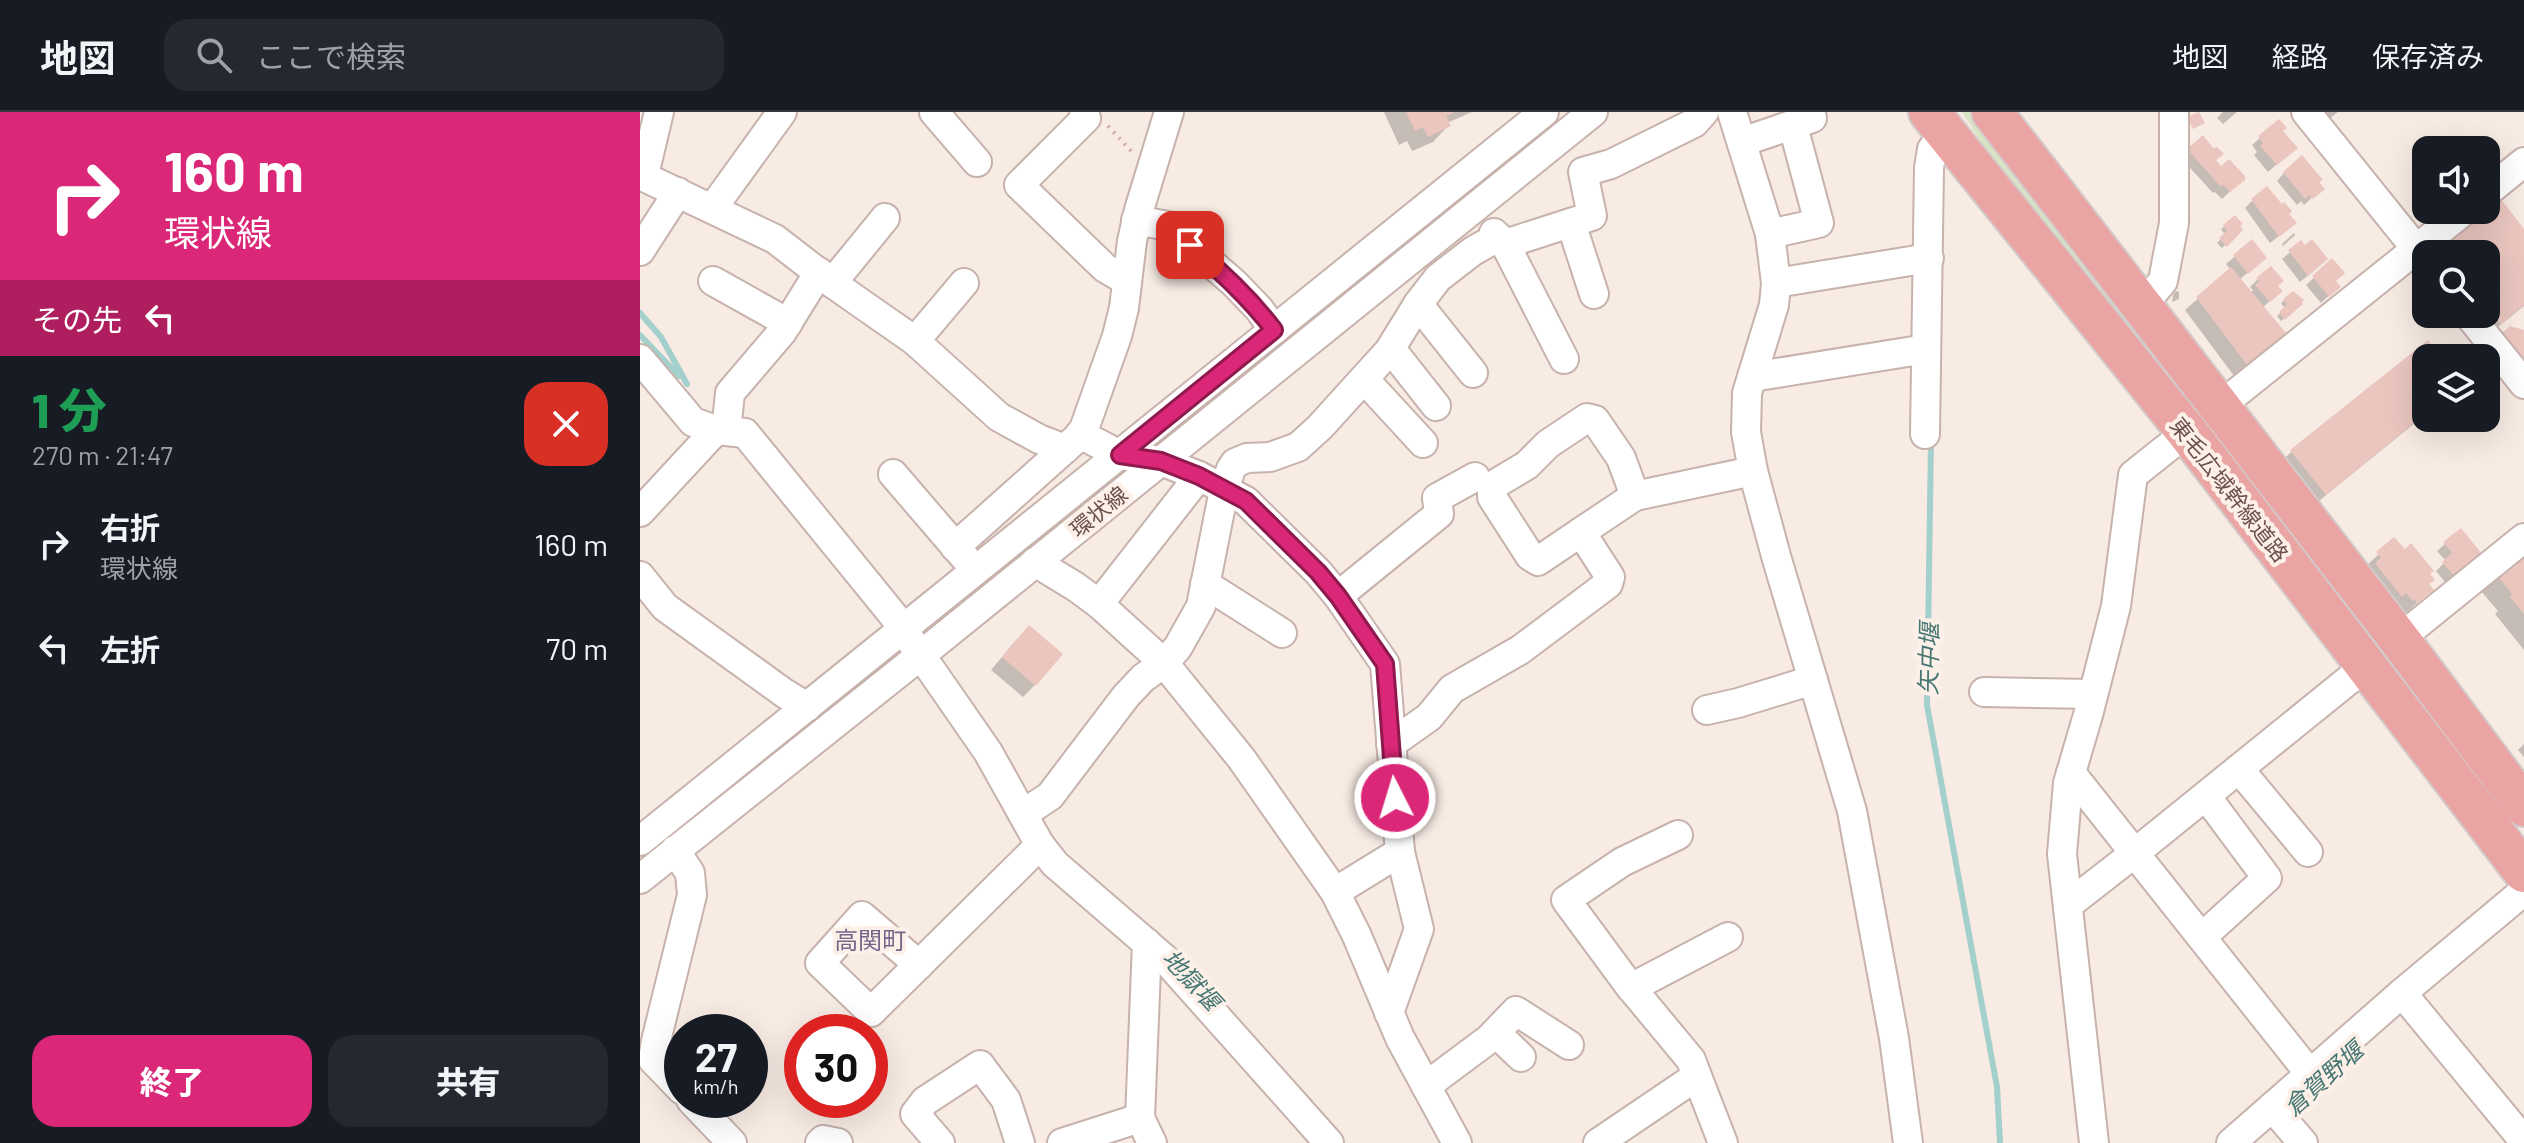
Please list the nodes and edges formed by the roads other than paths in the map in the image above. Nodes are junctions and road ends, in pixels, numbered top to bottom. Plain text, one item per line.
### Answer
1 (659, 112) edge
2 (782, 112) edge
3 (934, 112) edge
4 (1169, 112) edge
5 (1544, 112) edge
6 (1593, 112) edge
7 (1704, 112) edge
8 (1732, 112) edge
9 (1992, 112) edge
10 (2174, 112) edge
11 (2306, 112) edge
12 (1085, 114) edge
13 (1938, 123) edge
14 (1560, 140) junction
15 (1742, 142) junction
16 (977, 162) dead end
17 (2524, 162) edge
18 (1583, 172) junction
19 (642, 175) edge
20 (2500, 182) edge
21 (678, 192) junction
22 (712, 209) junction
23 (1468, 214) junction
24 (885, 218) dead end
25 (1136, 220) junction
26 (1571, 223) junction
27 (2451, 224) edge
28 (1770, 234) junction
29 (2436, 240) edge
30 (1502, 241) junction
31 (2412, 244) edge
32 (640, 251) edge
33 (1929, 258) junction
34 (2412, 262) edge
35 (825, 278) junction
36 (713, 281) dead end
37 (1127, 281) junction
38 (964, 283) dead end
39 (1776, 283) junction
40 (1594, 294) dead end
41 (1418, 304) junction
42 (2143, 305) junction
43 (788, 323) junction
44 (2479, 328) edge
45 (1274, 330) junction
46 (915, 341) junction
47 (1391, 349) junction
48 (1926, 349) junction
49 (640, 359) edge
50 (1564, 359) dead end
51 (1473, 373) dead end
52 (1752, 377) junction
53 (640, 379) edge
54 (1364, 379) junction
55 (2524, 384) edge
56 (673, 400) junction
57 (1436, 406) dead end
58 (2220, 409) junction
59 (721, 430) junction
60 (2187, 432) junction
61 (1925, 434) dead end
62 (1072, 442) junction
63 (1423, 443) dead end
64 (1120, 455) junction
65 (1161, 461) junction
66 (1753, 471) junction
67 (893, 474) dead end
68 (1199, 476) junction
69 (1475, 477) dead end
70 (1224, 490) junction
71 (1635, 496) junction
72 (640, 512) edge
73 (1581, 532) junction
74 (2524, 538) edge
75 (955, 547) junction
76 (1035, 562) junction
77 (974, 569) junction
78 (640, 576) edge
79 (1205, 584) junction
80 (1338, 596) junction
81 (1099, 604) junction
82 (903, 628) junction
83 (1282, 633) dead end
84 (2399, 639) junction
85 (921, 655) junction
86 (1164, 663) junction
87 (2366, 666) junction
88 (1813, 680) junction
89 (1984, 692) dead end
90 (2093, 694) junction
91 (807, 707) junction
92 (1707, 710) dead end
93 (1391, 744) junction
94 (2239, 769) junction
95 (2071, 773) junction
96 (2206, 796) junction
97 (2524, 806) edge
98 (1023, 814) junction
99 (1678, 835) dead end
100 (640, 841) edge
101 (1040, 845) junction
102 (675, 850) junction
103 (1400, 852) junction
104 (2136, 852) junction
105 (2308, 852) dead end
106 (2524, 872) edge
107 (640, 879) edge
108 (2524, 891) edge
109 (1335, 892) junction
110 (2068, 905) junction
111 (1728, 937) dead end
112 (2202, 937) junction
113 (1147, 943) junction
114 (919, 965) dead end
115 (1631, 988) junction
116 (2402, 993) junction
117 (1389, 1013) junction
118 (1496, 1033) junction
119 (1569, 1045) dead end
120 (1521, 1057) dead end
121 (664, 1071) edge
122 (2310, 1074) junction
123 (1697, 1076) junction
124 (1426, 1086) junction
125 (2272, 1107) junction
126 (708, 1118) edge
127 (1146, 1130) edge
128 (2524, 1141) edge
129 (732, 1143) edge
130 (820, 1143) edge
131 (838, 1143) edge
132 (940, 1143) edge
133 (1020, 1143) edge
134 (1062, 1143) edge
135 (1329, 1143) edge
136 (1457, 1143) edge
137 (1598, 1143) edge
138 (1723, 1143) edge
139 (1908, 1143) edge
140 (2094, 1143) edge
141 (2231, 1143) edge
142 (2303, 1143) edge

1 - 19 street
2 - 22 street
3 - 16 street
4 - 25 street
5 - 45 street, 環状線
6 - 14 street, 環状線
7 - 18 street
8 - 15 street
9 - 42 highway, 東毛広域幹線道路
10 - 42 street
11 - 31 street
12 - 37 street
13 - 33 street
13 - 60 highway, 東毛広域幹線道路
14 - 18 street
14 - 23 street, 環状線
15 - 28 street
15 - 28 street
17 - 20 street
18 - 26 street
19 - 21 street
21 - 22 street
21 - 32 street
22 - 35 street
23 - 30 street
23 - 65 street, 環状線
24 - 35 street
25 - 37 street
25 - 45 street
26 - 30 street
26 - 40 street
27 - 29 street
28 - 39 street
30 - 41 street
30 - 50 street
33 - 39 street
33 - 48 street
34 - 58 street
35 - 43 street
35 - 46 street
36 - 43 street
37 - 62 street
38 - 46 street
39 - 52 street
41 - 47 street
41 - 51 street
42 - 58 highway, 東毛広域幹線道路
43 - 59 street
44 - 55 street
45 - 64 street, 環状線
46 - 62 street
47 - 54 street
47 - 57 street
48 - 52 street
48 - 61 street
49 - 56 street
52 - 66 street
53 - 56 street
54 - 63 street
54 - 70 street
56 - 59 street
58 - 84 highway, 東毛広域幹線道路
59 - 72 street
59 - 82 street
60 - 87 highway, 東毛広域幹線道路
60 - 90 street
62 - 64 street
62 - 75 street
64 - 65 street
64 - 77 street, 環状線
65 - 68 street
65 - 76 street, 環状線
66 - 71 street
66 - 88 street
67 - 75 street
68 - 70 street
68 - 81 street
69 - 80 street
70 - 79 street
70 - 80 street
71 - 73 street
71 - 73 street
73 - 93 street
74 - 84 street
75 - 77 street
76 - 81 street
76 - 85 street, 環状線
77 - 82 street, 環状線
78 - 91 street
79 - 83 street
79 - 86 street
80 - 93 street
81 - 86 street
82 - 85 street
82 - 91 street, 環状線
84 - 97 highway, 東毛広域幹線道路
85 - 98 street
85 - 102 street, 環状線
86 - 98 street
86 - 109 street
87 - 94 street
87 - 106 highway, 東毛広域幹線道路
88 - 92 street
88 - 139 street
89 - 90 street
90 - 95 street
91 - 100 street, 環状線
93 - 103 street
94 - 96 street
94 - 105 street
95 - 104 street
95 - 110 street
96 - 104 street
96 - 112 street
98 - 101 street
99 - 115 street
101 - 113 street
101 - 114 street
102 - 107 street, 環状線
102 - 121 street
103 - 109 street
103 - 117 street
104 - 110 street
104 - 112 street
108 - 116 street
109 - 117 street
110 - 140 street
111 - 115 street
112 - 122 street
113 - 127 street
113 - 135 street
115 - 123 street
116 - 122 street
116 - 128 street
117 - 124 street
118 - 119 street
118 - 120 street
118 - 124 street
122 - 125 street
123 - 137 street
123 - 138 street
124 - 136 street
125 - 141 street
125 - 142 street
126 - 129 street
127 - 134 street
130 - 131 street
132 - 133 street

